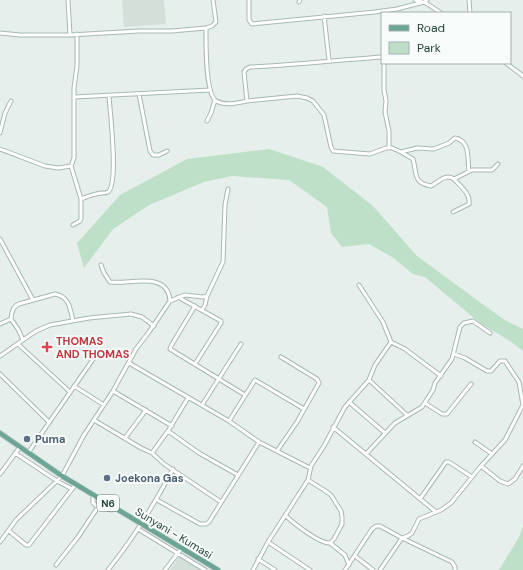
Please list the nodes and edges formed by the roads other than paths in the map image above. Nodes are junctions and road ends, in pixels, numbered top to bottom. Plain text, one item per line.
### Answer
1 (68, 0) edge
2 (213, 0) edge
3 (249, 0) edge
4 (415, 0) edge
5 (469, 0) edge
6 (426, 1) edge
7 (398, 9) junction
8 (400, 12) edge
9 (440, 12) edge
10 (470, 12) edge
11 (324, 16) junction
12 (206, 28) junction
13 (0, 33) edge
14 (77, 34) junction
15 (70, 35) junction
16 (381, 57) edge
17 (329, 60) junction
18 (384, 64) edge
19 (507, 64) edge
20 (523, 76) edge
21 (210, 90) junction
22 (139, 94) junction
23 (109, 96) junction
24 (74, 98) junction
25 (215, 100) junction
26 (11, 101) dead end
27 (247, 101) junction
28 (207, 121) dead end
29 (0, 133) edge
30 (389, 148) junction
31 (0, 149) edge
32 (167, 150) dead end
33 (401, 152) junction
34 (498, 164) dead end
35 (71, 166) junction
36 (469, 171) junction
37 (454, 179) junction
38 (228, 189) dead end
39 (81, 199) junction
40 (453, 212) dead end
41 (74, 225) dead end
42 (0, 239) edge
43 (101, 265) dead end
44 (360, 285) dead end
45 (207, 296) junction
46 (178, 297) junction
47 (33, 300) junction
48 (170, 301) junction
49 (195, 306) junction
50 (202, 310) junction
51 (11, 319) junction
52 (73, 321) junction
53 (0, 324) edge
54 (154, 326) junction
55 (490, 333) dead end
56 (23, 340) junction
57 (392, 342) junction
58 (18, 344) junction
59 (241, 344) dead end
60 (454, 354) junction
61 (96, 355) dead end
62 (0, 356) edge
63 (281, 357) dead end
64 (129, 363) junction
65 (195, 364) junction
66 (0, 374) edge
67 (441, 376) junction
68 (218, 379) junction
69 (368, 380) junction
70 (471, 384) dead end
71 (74, 386) junction
72 (113, 391) junction
73 (70, 392) junction
74 (245, 395) junction
75 (188, 398) junction
76 (349, 402) junction
77 (425, 403) junction
78 (104, 405) junction
79 (202, 405) junction
80 (304, 409) junction
81 (146, 410) junction
82 (407, 415) junction
83 (94, 420) junction
84 (229, 421) junction
85 (49, 422) junction
86 (172, 426) junction
87 (333, 427) junction
88 (168, 431) junction
89 (0, 432) edge
90 (386, 433) junction
91 (125, 438) junction
92 (259, 442) junction
93 (475, 442) dead end
94 (20, 446) junction
95 (277, 451) junction
96 (28, 452) junction
97 (152, 452) junction
98 (15, 453) junction
99 (366, 454) junction
100 (492, 454) junction
101 (481, 466) junction
102 (523, 466) edge
103 (310, 468) junction
104 (173, 469) junction
105 (0, 474) edge
106 (238, 475) junction
107 (62, 476) junction
108 (472, 477) junction
109 (308, 480) junction
110 (57, 481) junction
111 (76, 484) junction
112 (72, 489) junction
113 (93, 494) junction
114 (420, 499) junction
115 (156, 500) junction
116 (221, 502) junction
117 (98, 507) junction
118 (115, 508) junction
119 (436, 512) junction
120 (285, 515) junction
121 (141, 524) junction
122 (138, 529) junction
123 (9, 531) junction
124 (402, 538) junction
125 (0, 542) edge
126 (268, 542) junction
127 (330, 542) junction
128 (182, 548) junction
129 (178, 553) junction
130 (355, 556) junction
131 (258, 559) junction
132 (56, 565) dead end
133 (349, 565) junction
134 (108, 570) edge
135 (165, 570) edge
136 (205, 570) edge
137 (218, 570) edge
138 (253, 570) edge
139 (274, 570) edge
140 (310, 570) edge
141 (345, 570) edge
142 (373, 570) edge
143 (380, 570) edge
144 (455, 570) edge

1 - 15 street
2 - 12 street
3 - 11 street
4 - 6 street
5 - 10 street
6 - 7 street
6 - 9 street
7 - 8 street
7 - 11 street
11 - 17 street
12 - 14 street
12 - 21 street
13 - 15 street
14 - 15 street
14 - 24 street
16 - 17 street
17 - 27 street
18 - 30 street
19 - 20 street
21 - 22 street
21 - 25 street
22 - 23 street
22 - 32 street
23 - 24 street
23 - 39 street
24 - 35 street
25 - 27 street
25 - 28 street
26 - 29 street
27 - 30 street
30 - 33 street
31 - 35 street
33 - 36 street
33 - 37 street
34 - 36 street
35 - 39 street
36 - 37 street
37 - 40 street
38 - 45 street
39 - 41 street
42 - 47 street
43 - 48 street
44 - 57 street
45 - 46 street
45 - 50 street
46 - 48 street
46 - 49 street
47 - 51 street
47 - 52 street
48 - 54 street
49 - 50 street
49 - 65 street
50 - 65 street
51 - 53 street
51 - 56 street
52 - 54 street
52 - 56 street
54 - 64 street
55 - 60 street
56 - 58 street
57 - 67 street
57 - 69 street
58 - 62 street
58 - 73 street
59 - 68 street
60 - 67 street
60 - 100 street
61 - 71 street
63 - 80 street
64 - 72 street
64 - 75 street
65 - 68 street
66 - 85 street
67 - 77 street
68 - 74 street
68 - 79 street
69 - 76 street
69 - 82 street
70 - 77 street
71 - 73 street
71 - 78 street
72 - 78 street
72 - 81 street
73 - 85 street
74 - 80 street
74 - 84 street
75 - 79 street
75 - 86 street
76 - 87 street
76 - 90 street
77 - 82 street
78 - 83 street
79 - 84 street
80 - 95 street
81 - 86 street
81 - 91 street
82 - 90 street
83 - 91 street
83 - 107 street
84 - 92 street
85 - 96 street
86 - 88 street
87 - 99 street
87 - 103 street
88 - 97 street
88 - 106 street
89 - 94 main road, Sunyani - Kumasi / N6
90 - 99 street
91 - 97 street
92 - 95 street
92 - 106 street
93 - 100 street
94 - 96 main road, Sunyani - Kumasi / N6
94 - 98 street
95 - 103 street
96 - 107 main road, Sunyani - Kumasi / N6
97 - 104 street
98 - 105 street
98 - 110 street
99 - 114 street
100 - 101 street
101 - 102 street
101 - 108 street
103 - 109 street
104 - 115 street
104 - 116 street
106 - 116 street
107 - 110 street
107 - 111 main road, Sunyani - Kumasi / N6
108 - 114 street
108 - 119 street
109 - 120 street
109 - 127 street
110 - 112 street
110 - 123 street
111 - 112 street
111 - 113 main road, Sunyani - Kumasi / N6
112 - 123 street
113 - 117 street
113 - 118 main road, Sunyani - Kumasi / N6
114 - 119 street
115 - 116 street
115 - 121 street
117 - 118 street
117 - 132 street
118 - 121 main road, Sunyani - Kumasi / N6
119 - 124 street
120 - 126 street
120 - 127 street
121 - 122 street
121 - 128 main road, Sunyani - Kumasi / N6
122 - 129 street
122 - 134 street
123 - 125 street
124 - 130 street
124 - 143 street
124 - 144 street
126 - 131 street
126 - 140 street
127 - 133 street
128 - 129 street
128 - 137 main road, Sunyani - Kumasi / N6
129 - 135 street
129 - 136 street
130 - 133 street
130 - 142 street
131 - 138 street
131 - 139 street
133 - 141 street

